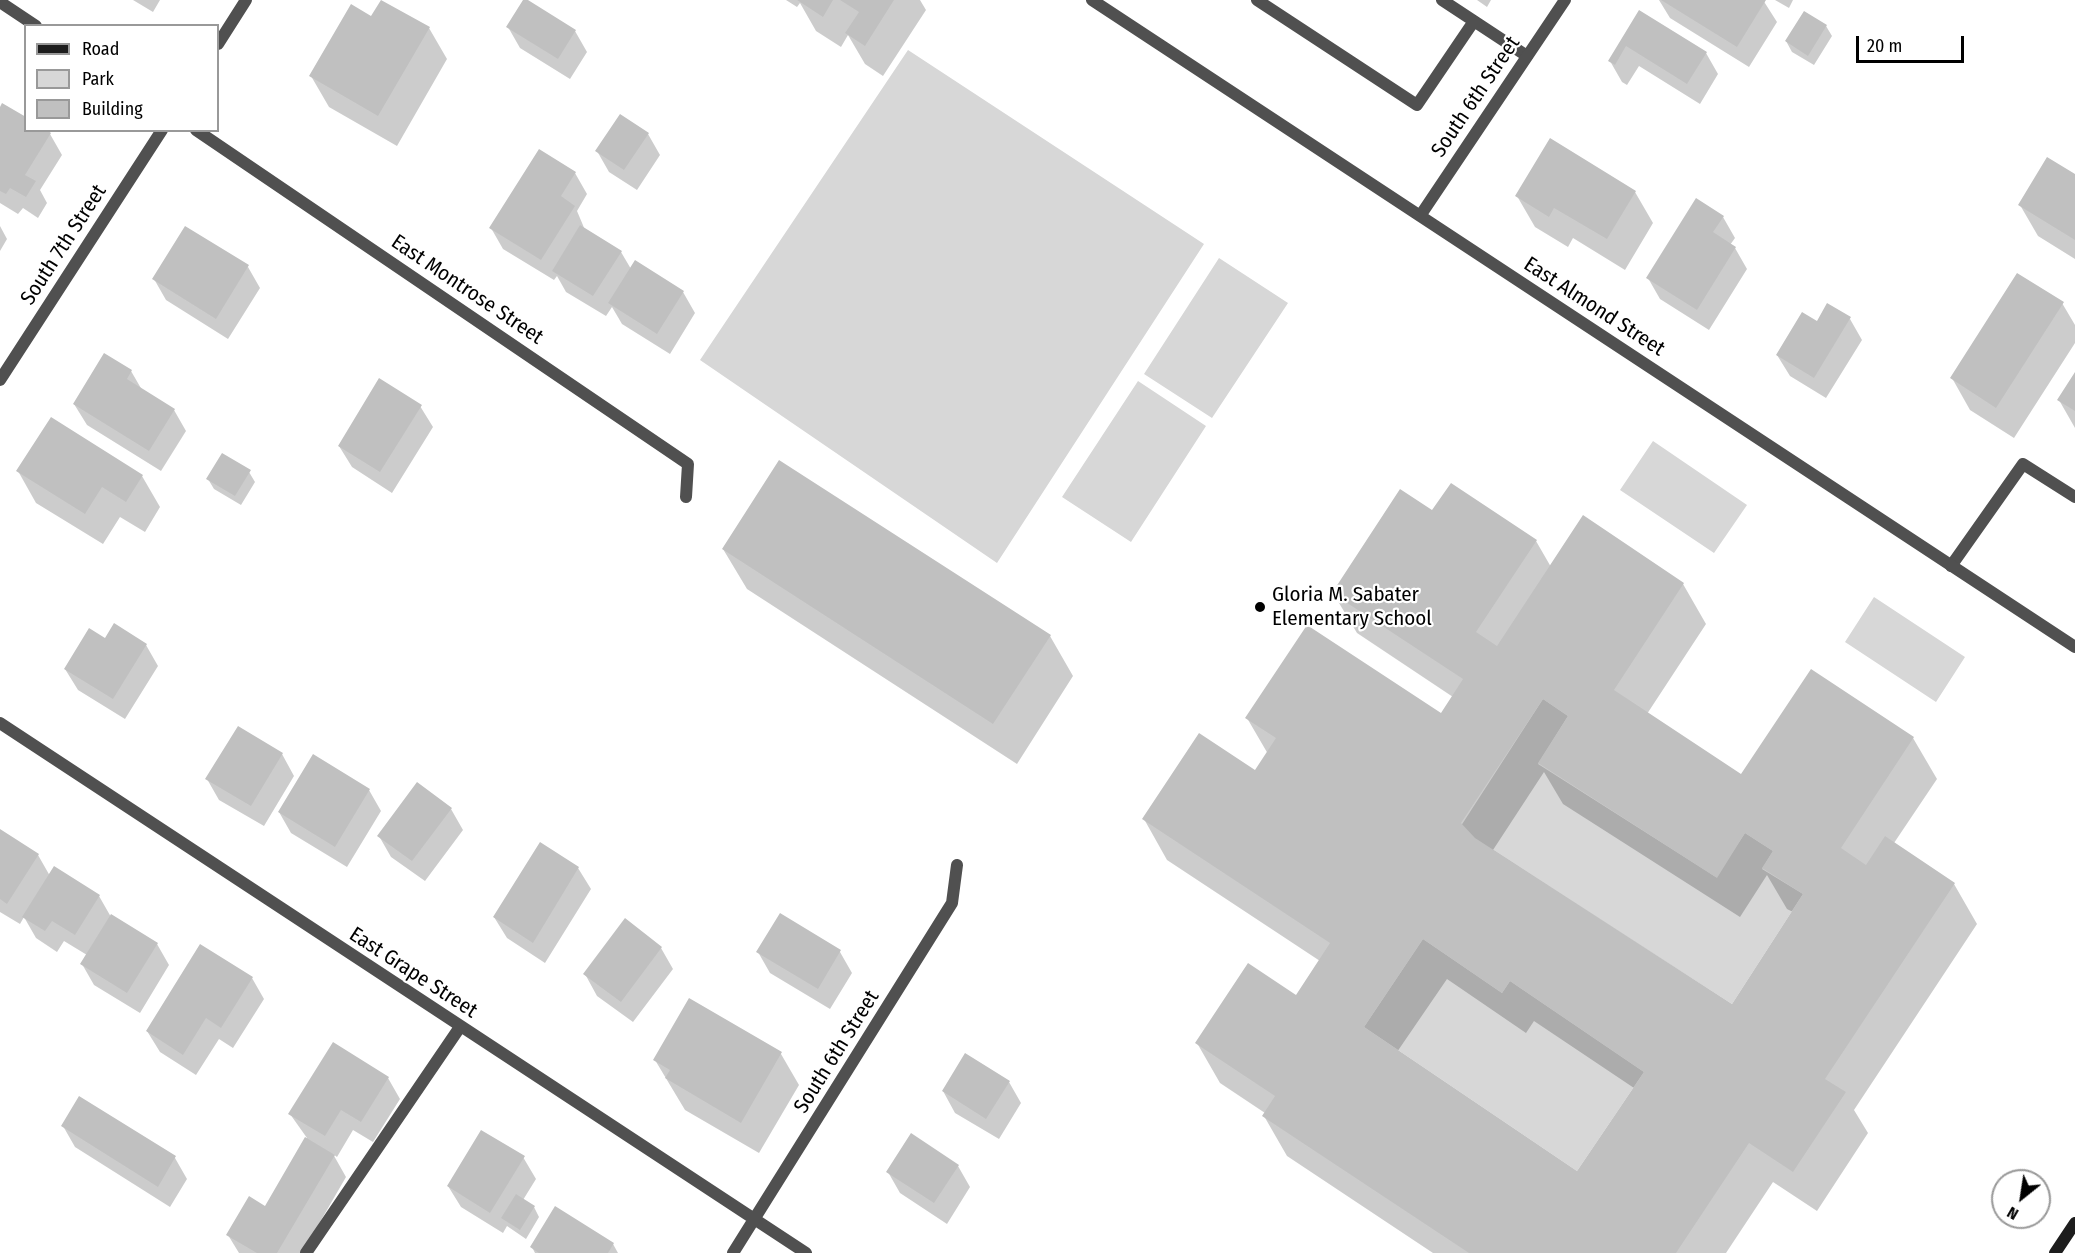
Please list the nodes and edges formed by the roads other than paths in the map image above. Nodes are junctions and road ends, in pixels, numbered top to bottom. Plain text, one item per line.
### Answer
1 (246, 0) edge
2 (1092, 0) edge
3 (1257, 0) edge
4 (1442, 0) edge
5 (1565, 0) edge
6 (0, 2) edge
7 (1474, 21) junction
8 (33, 24) edge
9 (219, 42) edge
10 (1527, 56) junction
11 (161, 132) edge
12 (199, 132) edge
13 (1420, 216) junction
14 (0, 380) edge
15 (686, 497) dead end
16 (2075, 497) edge
17 (1951, 566) junction
18 (2075, 647) edge
19 (0, 723) edge
20 (957, 865) dead end
21 (460, 1027) junction
22 (755, 1220) junction
23 (2075, 1223) edge
24 (306, 1253) edge
25 (733, 1253) edge
26 (806, 1253) edge
27 (2055, 1253) edge

1 - 9 street
2 - 13 street, East Almond Street
3 - 7 street
4 - 7 street
5 - 10 street, South 6th Street
6 - 8 street
7 - 10 street
10 - 13 street, South 6th Street
11 - 14 street, South 7th Street
12 - 15 street, East Montrose Street
13 - 17 street, East Almond Street
16 - 17 street
17 - 18 street, East Almond Street
19 - 21 street, East Grape Street
20 - 22 street, South 6th Street
21 - 22 street, East Grape Street
21 - 24 street
22 - 25 street, South 6th Street
22 - 26 street, East Grape Street
23 - 27 main road

